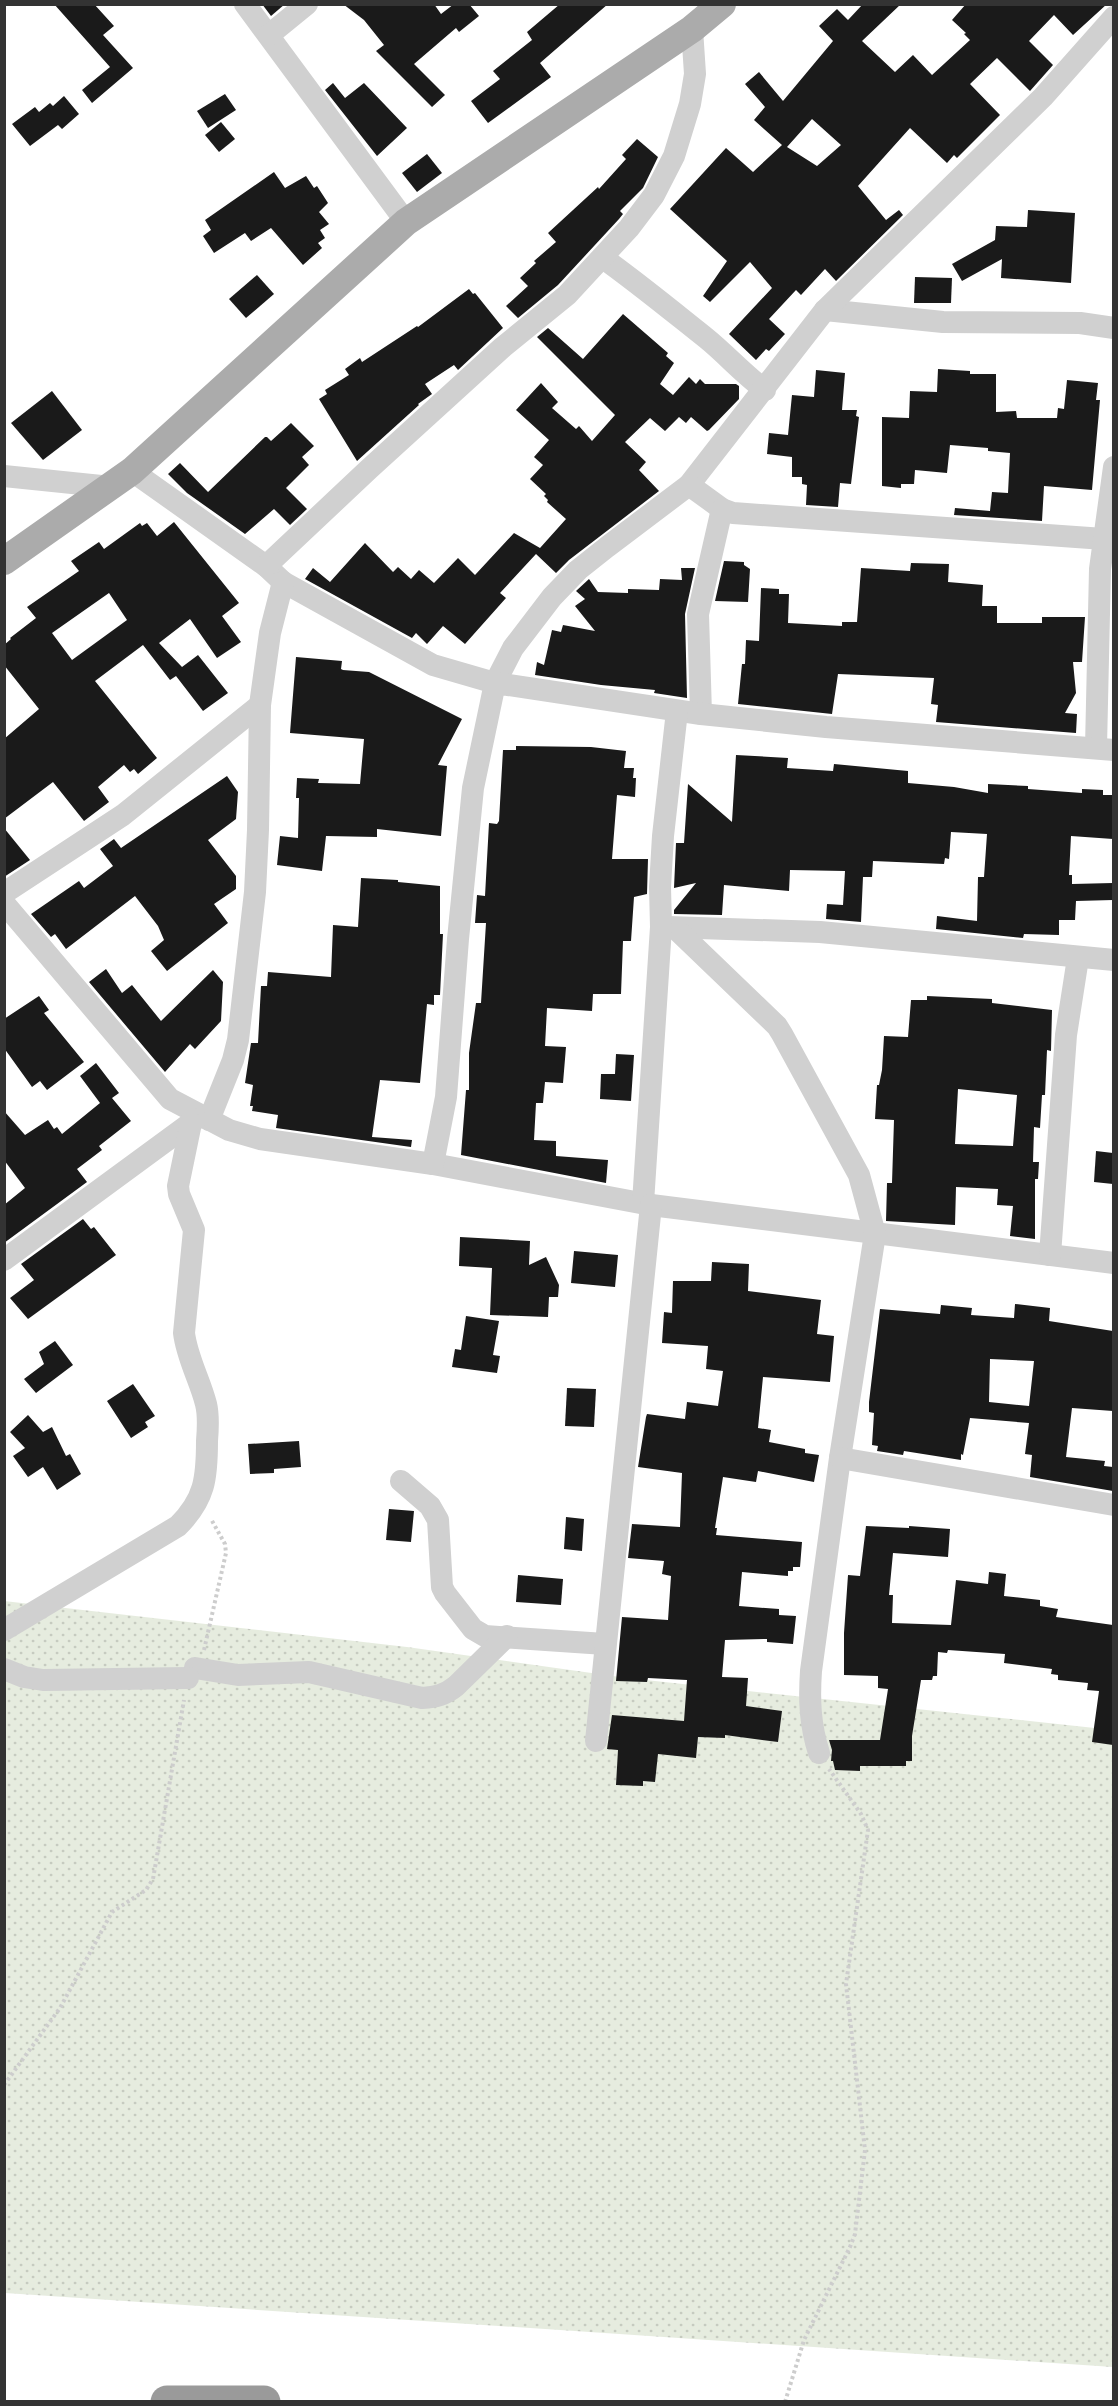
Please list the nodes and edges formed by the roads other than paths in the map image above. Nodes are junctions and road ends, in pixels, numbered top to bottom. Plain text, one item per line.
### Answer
1 (245, 4) edge
2 (307, 4) edge
3 (722, 4) edge
4 (1113, 17) edge
5 (692, 29) junction
6 (269, 35) junction
7 (406, 222) junction
8 (603, 258) junction
9 (825, 310) junction
10 (1113, 328) edge
11 (765, 390) junction
12 (1113, 467) edge
13 (4, 476) edge
14 (121, 479) junction
15 (689, 486) junction
16 (722, 509) junction
17 (1104, 538) junction
18 (4, 561) edge
19 (266, 566) junction
20 (1107, 570) edge
21 (283, 582) junction
22 (495, 683) junction
23 (260, 705) junction
24 (677, 711) junction
25 (701, 714) junction
26 (1105, 748) edge
27 (4, 893) edge
28 (4, 903) edge
29 (668, 927) junction
30 (1078, 958) junction
31 (1113, 960) edge
32 (200, 1120) junction
33 (433, 1164) junction
34 (647, 1204) junction
35 (875, 1234) junction
36 (7, 1254) edge
37 (1050, 1255) junction
38 (1113, 1263) edge
39 (840, 1458) junction
40 (401, 1481) dead end
41 (1113, 1505) edge
42 (4, 1630) edge
43 (507, 1636) junction
44 (605, 1644) junction
45 (4, 1669) edge
46 (596, 1741) dead end
47 (819, 1753) road end
48 (167, 2402) edge
49 (264, 2402) edge

1 - 6 street
2 - 6 street
3 - 5 main road
4 - 9 street
5 - 7 main road
5 - 8 street
6 - 7 street
7 - 14 main road
8 - 11 street
8 - 19 street
9 - 10 street
9 - 11 street
11 - 15 street
12 - 17 street
13 - 14 street
14 - 18 main road
14 - 19 street
15 - 16 street
15 - 22 street
16 - 17 street
16 - 25 street
17 - 20 street
19 - 21 street
20 - 26 street
21 - 22 street
21 - 23 street
22 - 24 street
22 - 33 street
23 - 27 street
23 - 32 street
24 - 25 street
24 - 29 street
25 - 26 street
28 - 32 street
29 - 30 street
29 - 34 street
29 - 35 street
30 - 31 street
30 - 37 street
32 - 33 street
32 - 36 street
32 - 42 street
33 - 34 street
34 - 35 street
34 - 44 street
35 - 37 street
35 - 39 street
37 - 38 street
39 - 41 street
39 - 47 street
40 - 43 street
43 - 44 street
43 - 45 street
44 - 46 street
48 - 49 highway

